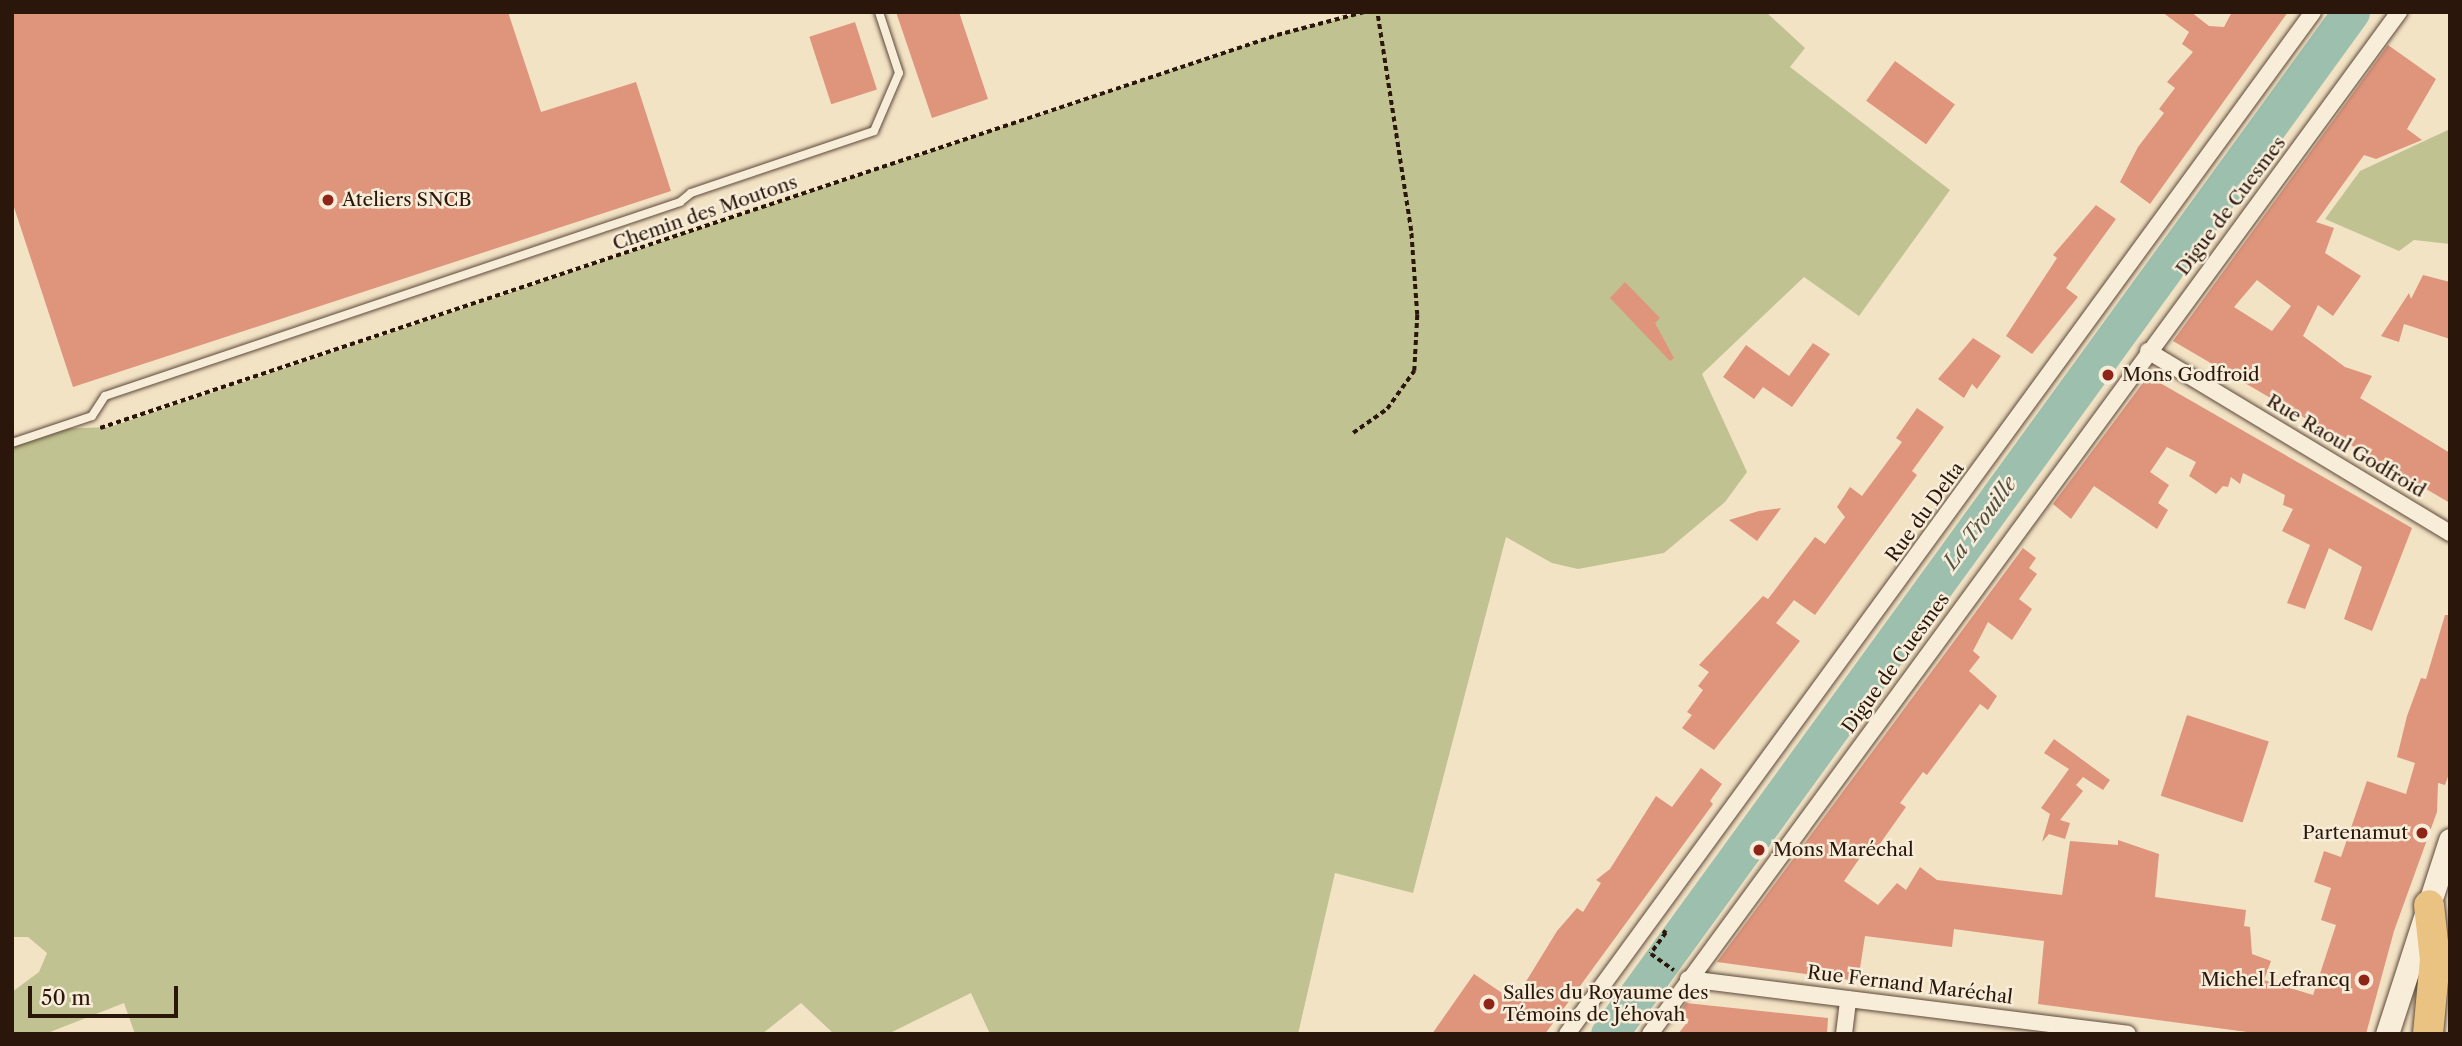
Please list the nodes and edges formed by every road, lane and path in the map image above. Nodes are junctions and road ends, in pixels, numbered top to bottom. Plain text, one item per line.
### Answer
1 (879, 12) edge
2 (1364, 12) edge
3 (1377, 12) edge
4 (2313, 12) edge
5 (2399, 12) edge
6 (2148, 351) junction
7 (53, 429) junction
8 (1353, 433) dead end
9 (12, 443) edge
10 (2450, 533) edge
11 (2450, 840) edge
12 (2429, 905) junction
13 (1651, 954) dead end
14 (2450, 967) edge
15 (1683, 976) junction
16 (2448, 993) edge
17 (1848, 999) junction
18 (1567, 1034) edge
19 (1650, 1034) edge
20 (1844, 1034) edge
21 (2128, 1034) edge
22 (2387, 1034) edge
23 (2428, 1034) edge
24 (2435, 1034) edge

1 - 7 lane
2 - 7 path, Chemin des Moutons
3 - 8 path
4 - 18 street, Rue du Delta
5 - 6 street, Digue de Cuesmes
6 - 10 street, Rue Raoul Godfroid
6 - 15 street, Digue de Cuesmes
7 - 9 lane
11 - 12 street
12 - 22 street
12 - 23 highway
13 - 15 path
14 - 16 highway
15 - 17 street, Rue Fernand Maréchal
15 - 19 street, Digue de Cuesmes
16 - 24 highway
17 - 20 street
17 - 21 street, Rue Fernand Maréchal

